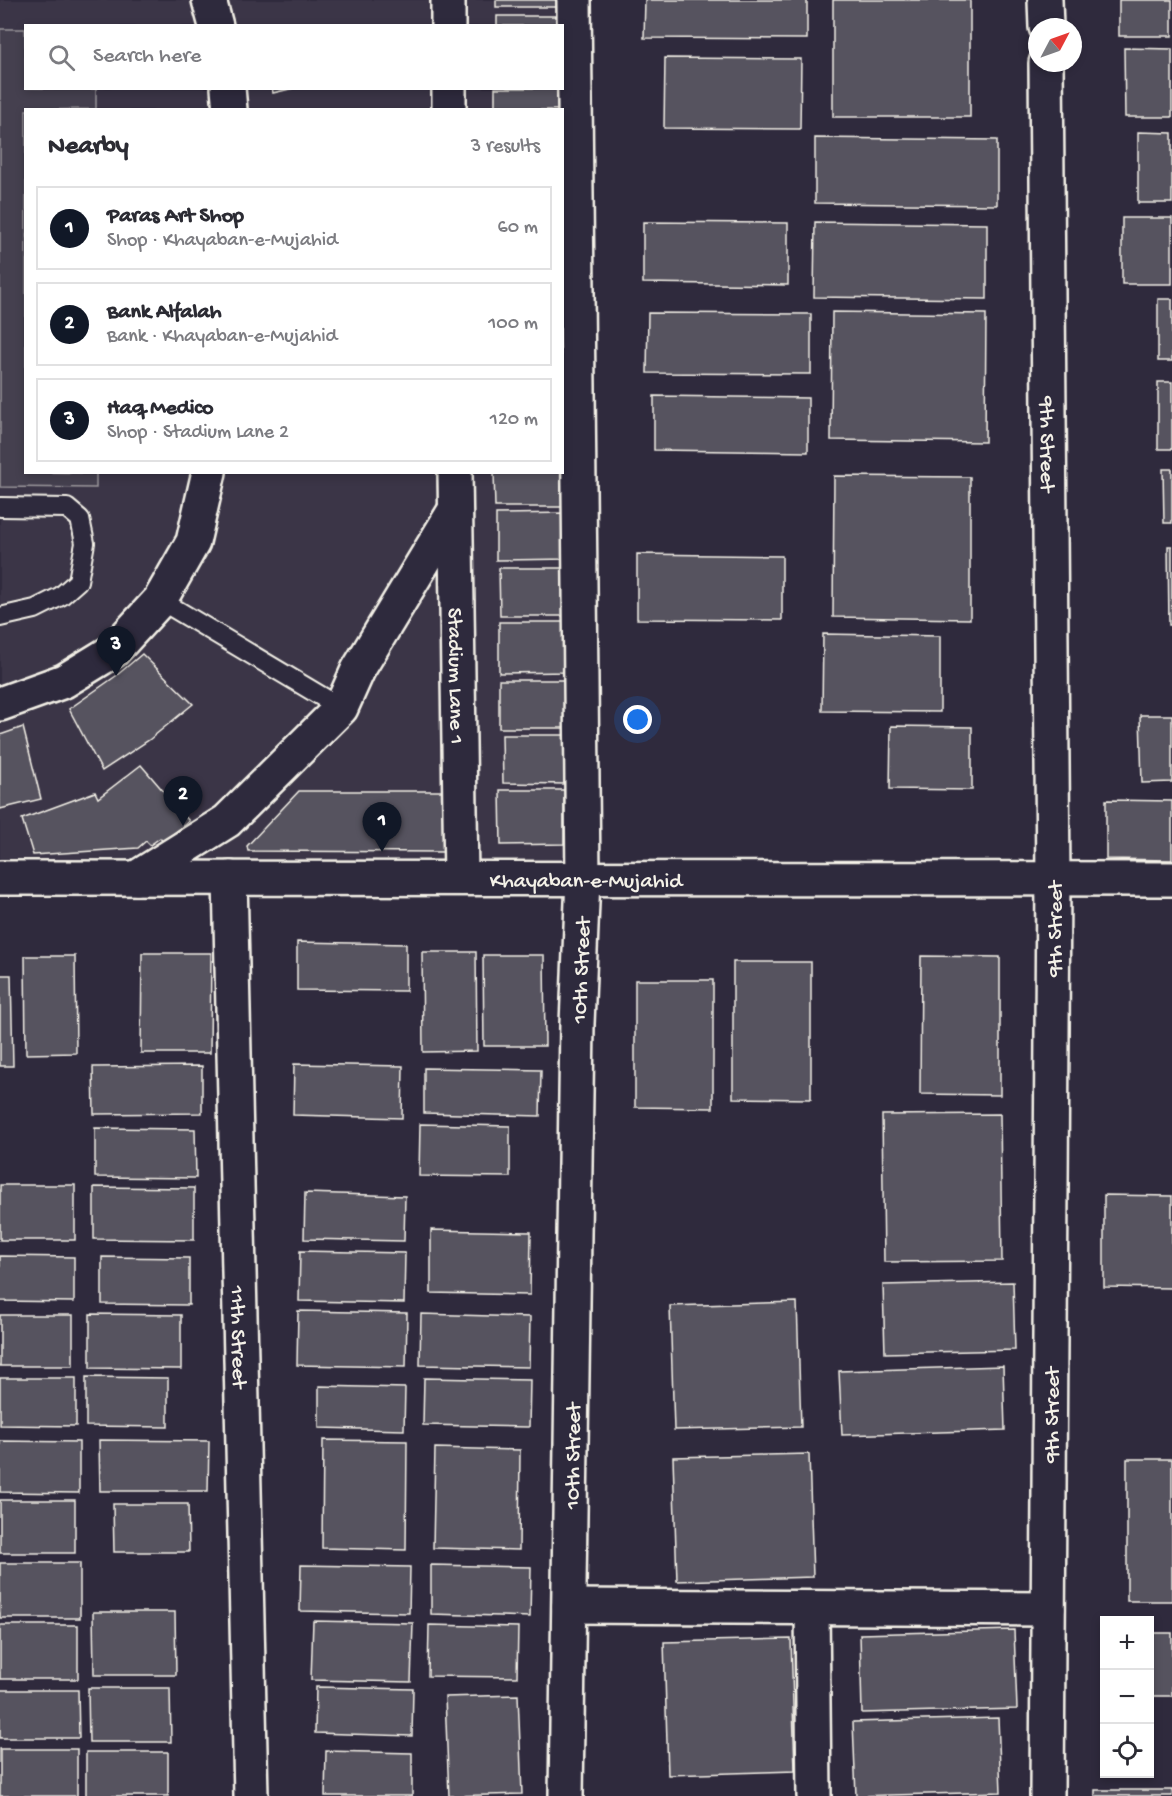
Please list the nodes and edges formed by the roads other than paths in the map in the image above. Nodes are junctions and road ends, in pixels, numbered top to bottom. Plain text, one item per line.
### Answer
1 (209, 0) edge
2 (574, 0) edge
3 (1045, 0) edge
4 (1046, 18) edge
5 (215, 24) edge
6 (1046, 72) edge
7 (228, 90) edge
8 (449, 90) edge
9 (230, 108) edge
10 (449, 108) edge
11 (209, 474) edge
12 (455, 474) edge
13 (0, 507) edge
14 (455, 510) junction
15 (160, 600) junction
16 (0, 617) edge
17 (0, 704) edge
18 (341, 708) junction
19 (0, 878) edge
20 (136, 878) junction
21 (230, 878) junction
22 (462, 878) junction
23 (583, 878) junction
24 (1053, 879) junction
25 (1172, 879) edge
26 (569, 1606) junction
27 (812, 1608) junction
28 (1048, 1609) junction
29 (251, 1796) edge
30 (566, 1796) edge
31 (814, 1796) edge
32 (1047, 1796) edge

1 - 5 street
2 - 23 street, 10th Street
3 - 4 street
6 - 24 street, 9th Street
7 - 9 street
8 - 10 street
11 - 15 street
12 - 14 street, Stadium Lane 1
13 - 16 lane
14 - 18 street
14 - 22 street, Stadium Lane 1
15 - 17 street
15 - 18 lane
18 - 20 street
19 - 20 street, Khayaban-e-Mujahid
20 - 21 street, Khayaban-e-Mujahid
21 - 22 street, Khayaban-e-Mujahid
21 - 29 street, 11th Street
22 - 23 street, Khayaban-e-Mujahid
23 - 24 street, Khayaban-e-Mujahid
23 - 26 street, 10th Street
24 - 25 street, Khayaban-e-Mujahid
24 - 28 street, 9th Street
26 - 27 street
26 - 30 street, 10th Street
27 - 28 street
27 - 31 street
28 - 32 street, 9th Street

